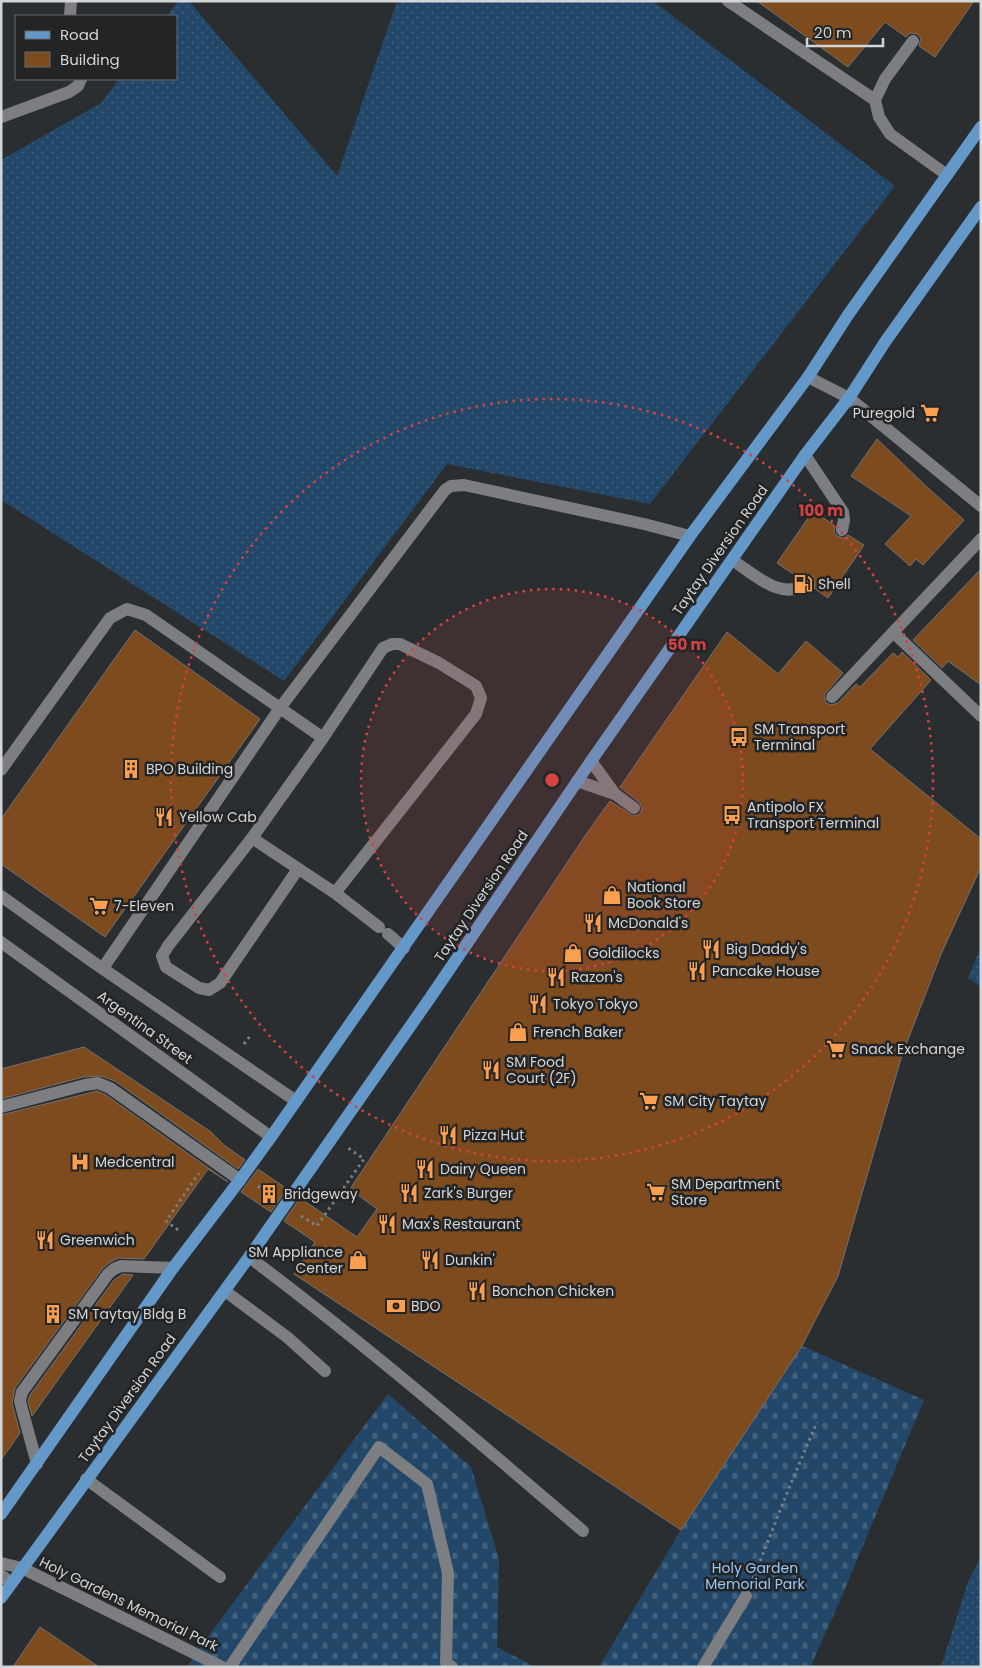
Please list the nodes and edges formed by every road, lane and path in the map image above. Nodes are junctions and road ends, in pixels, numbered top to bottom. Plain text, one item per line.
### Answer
1 (71, 1) edge
2 (728, 1) edge
3 (70, 15) edge
4 (913, 41) dead end
5 (81, 80) edge
6 (875, 100) junction
7 (1, 117) edge
8 (981, 126) edge
9 (947, 175) junction
10 (981, 207) edge
11 (808, 376) junction
12 (849, 398) junction
13 (805, 455) junction
14 (981, 506) edge
15 (842, 530) dead end
16 (690, 536) junction
17 (981, 539) edge
18 (732, 560) junction
19 (807, 583) dead end
20 (894, 633) junction
21 (832, 697) dead end
22 (280, 708) junction
23 (981, 716) edge
24 (323, 738) junction
25 (590, 761) junction
26 (1, 770) edge
27 (577, 781) junction
28 (615, 794) junction
29 (634, 808) dead end
30 (252, 838) junction
31 (298, 869) junction
32 (335, 893) junction
33 (1, 896) edge
34 (1, 942) edge
35 (404, 948) junction
36 (102, 968) junction
37 (296, 1101) junction
38 (1, 1107) edge
39 (271, 1137) junction
40 (364, 1158) dead end
41 (202, 1169) dead end
42 (246, 1181) junction
43 (276, 1199) dead end
44 (300, 1215) dead end
45 (166, 1221) dead end
46 (249, 1257) junction
47 (173, 1268) junction
48 (225, 1290) junction
49 (325, 1371) dead end
50 (817, 1422) dead end
51 (37, 1464) junction
52 (86, 1480) junction
53 (1, 1514) edge
54 (583, 1531) dead end
55 (1, 1563) edge
56 (22, 1568) junction
57 (220, 1577) dead end
58 (6, 1579) edge
59 (746, 1596) joint
60 (1, 1598) edge
61 (222, 1667) edge
62 (230, 1667) edge
63 (452, 1667) edge
64 (703, 1667) edge

1 - 3 street
2 - 6 street
4 - 6 street
5 - 7 street
6 - 9 street
8 - 9 main road
9 - 11 main road
10 - 12 main road, Taytay Diversion Road
11 - 12 street
11 - 16 main road
12 - 13 main road, Taytay Diversion Road
12 - 14 street
13 - 15 street
13 - 18 main road, Taytay Diversion Road
16 - 22 street
16 - 35 main road
17 - 20 street
18 - 19 street
18 - 25 main road, Taytay Diversion Road
20 - 21 street
20 - 23 street
22 - 24 street
22 - 26 street
22 - 36 street
24 - 30 street
24 - 32 street
25 - 27 main road, Taytay Diversion Road
25 - 28 street
27 - 28 street
27 - 46 main road, Taytay Diversion Road
28 - 29 street
30 - 31 street
30 - 31 street
31 - 32 street
32 - 35 street
33 - 36 street
34 - 39 street, Argentina Street
35 - 37 main road
36 - 37 street
37 - 39 main road
38 - 42 street
39 - 42 main road
40 - 44 path
41 - 45 path
42 - 43 path
42 - 47 main road
46 - 48 main road, Taytay Diversion Road
46 - 54 street
47 - 51 main road
47 - 51 street
48 - 49 street
48 - 52 main road, Taytay Diversion Road
50 - 59 path
51 - 53 main road
52 - 56 main road, Taytay Diversion Road
52 - 57 street
55 - 56 street, Holy Gardens Memorial Park
56 - 58 main road, Taytay Diversion Road
56 - 61 street, Holy Gardens Memorial Park
58 - 60 main road, Taytay Diversion Road
59 - 64 street
62 - 63 street

